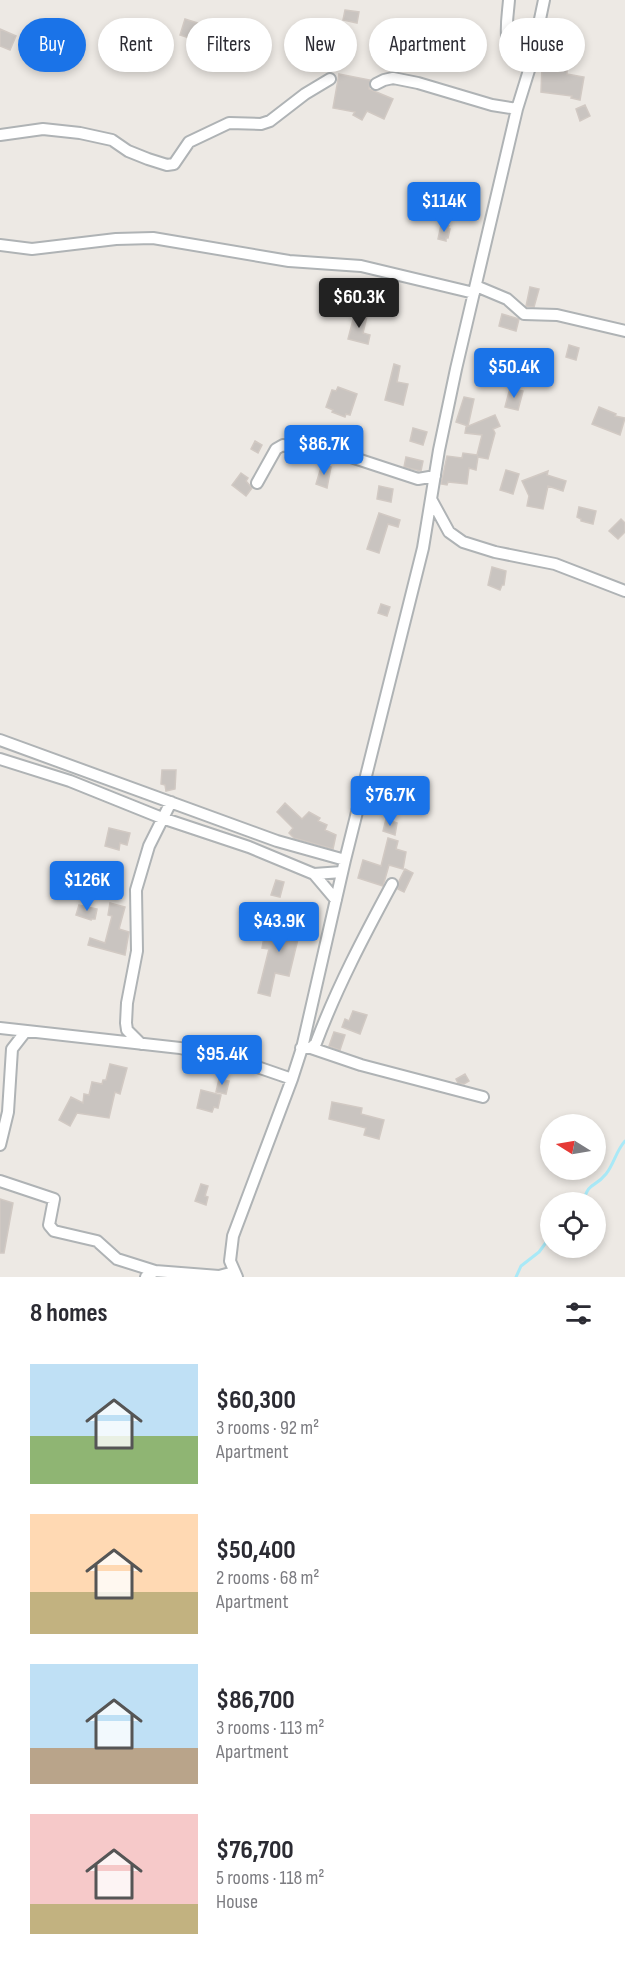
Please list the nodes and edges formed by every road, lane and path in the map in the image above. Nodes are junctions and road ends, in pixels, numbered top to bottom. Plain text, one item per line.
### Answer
1 (509, 0) edge
2 (544, 0) edge
3 (508, 18) edge
4 (540, 18) edge
5 (528, 72) edge
6 (330, 80) dead end
7 (376, 84) dead end
8 (517, 109) junction
9 (0, 135) edge
10 (0, 245) edge
11 (475, 290) junction
12 (625, 330) edge
13 (435, 476) junction
14 (257, 483) dead end
15 (431, 499) junction
16 (625, 591) edge
17 (0, 740) edge
18 (0, 759) edge
19 (171, 802) junction
20 (162, 818) junction
21 (345, 860) junction
22 (342, 872) junction
23 (314, 874) junction
24 (392, 884) dead end
25 (336, 900) junction
26 (0, 1028) edge
27 (26, 1031) junction
28 (141, 1044) junction
29 (306, 1048) junction
30 (292, 1079) junction
31 (483, 1097) dead end
32 (0, 1145) edge
33 (0, 1181) edge
34 (151, 1274) edge
35 (235, 1274) edge

1 - 3 street
2 - 4 street
5 - 8 street
6 - 9 street
7 - 8 street
8 - 11 street
10 - 11 street
11 - 12 street
11 - 13 street
13 - 14 street
13 - 15 street
15 - 16 street
15 - 21 street
17 - 19 street
18 - 20 street
19 - 20 street
19 - 21 street
20 - 23 street
20 - 28 street
21 - 22 street
22 - 23 street
22 - 25 street
23 - 25 street
24 - 29 street
25 - 29 street
26 - 27 street
27 - 28 street
27 - 32 street
28 - 30 street
29 - 30 street
29 - 31 street
30 - 35 street
33 - 34 street
34 - 35 street

